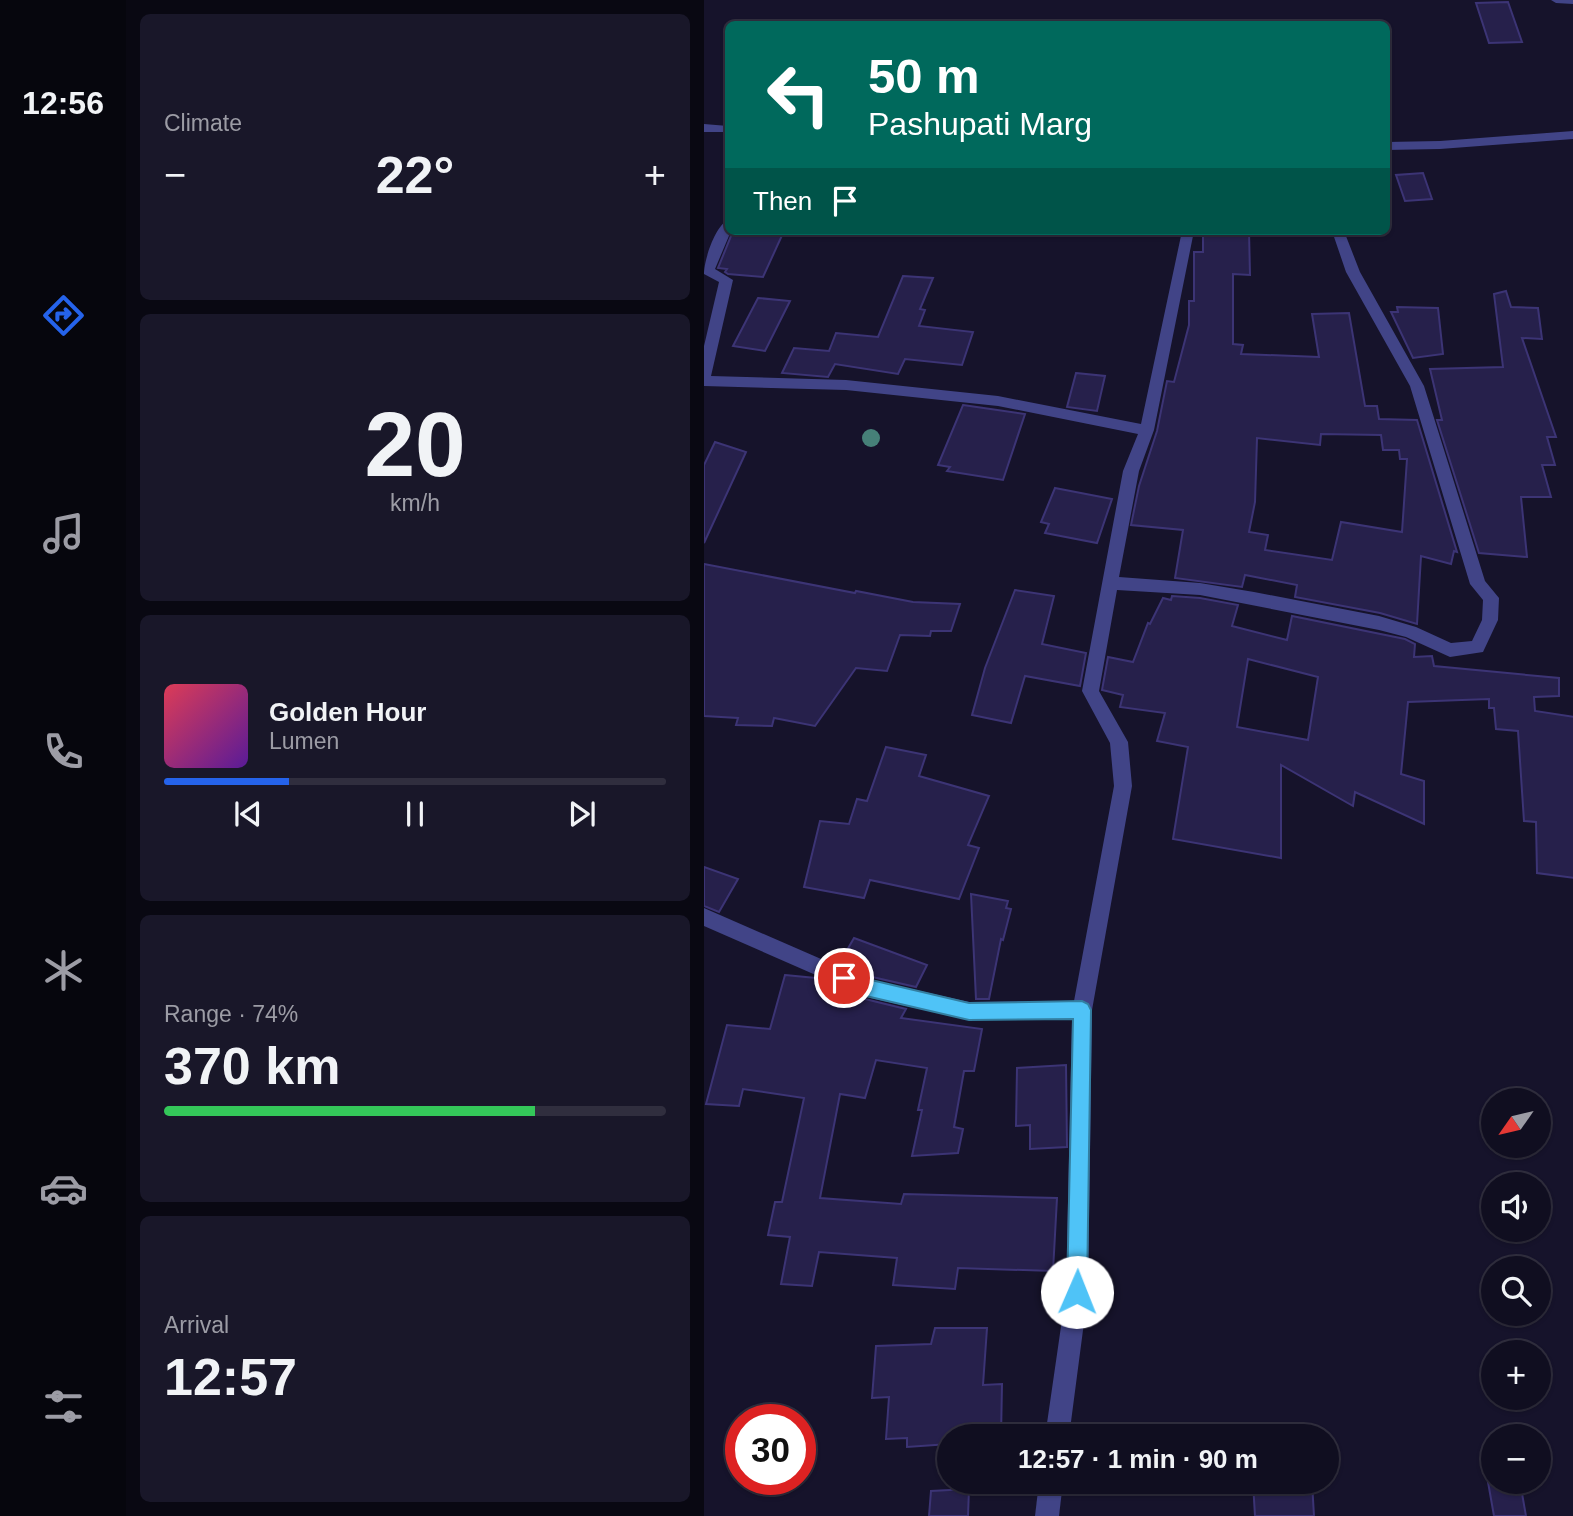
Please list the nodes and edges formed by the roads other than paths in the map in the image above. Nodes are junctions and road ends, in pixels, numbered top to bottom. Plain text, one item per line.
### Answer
1 (1556, 0) edge
2 (1566, 1) edge
3 (1574, 1) edge
4 (1574, 12) edge
5 (704, 128) edge
6 (725, 129) edge
7 (1574, 135) edge
8 (1390, 146) edge
9 (725, 231) edge
10 (1187, 235) edge
11 (1339, 235) edge
12 (704, 379) edge
13 (1147, 430) junction
14 (1112, 583) junction
15 (704, 917) edge
16 (1082, 1010) junction
17 (1059, 1424) edge
18 (1050, 1494) edge
19 (1047, 1516) edge

1 - 2 street
2 - 3 street
2 - 4 street
5 - 6 street
7 - 8 street
9 - 12 street
10 - 13 street
11 - 14 street
12 - 13 street
13 - 14 street
14 - 16 street
15 - 16 street
16 - 17 street
18 - 19 street

